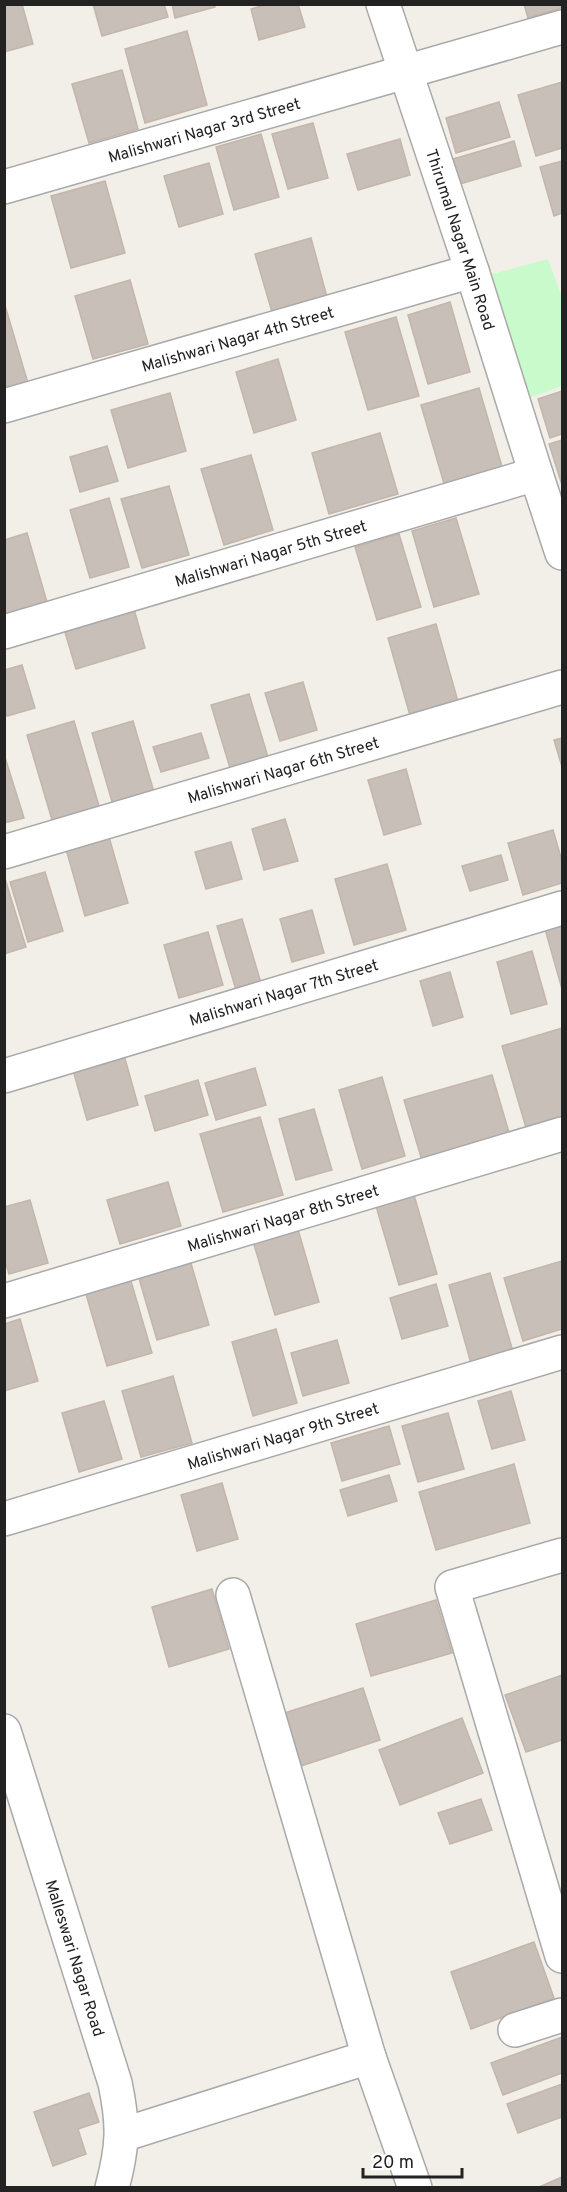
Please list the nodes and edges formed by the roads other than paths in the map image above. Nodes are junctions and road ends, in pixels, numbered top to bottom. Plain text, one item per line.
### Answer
1 (383, 4) edge
2 (562, 27) edge
3 (405, 73) junction
4 (4, 188) edge
5 (472, 271) junction
6 (4, 406) edge
7 (548, 492) edge
8 (562, 554) edge
9 (4, 632) edge
10 (562, 687) edge
11 (4, 852) edge
12 (562, 908) edge
13 (4, 1076) edge
14 (562, 1134) edge
15 (4, 1301) edge
16 (562, 1352) edge
17 (4, 1519) edge
18 (562, 1555) edge
19 (233, 1596) dead end
20 (4, 1731) edge
21 (562, 1956) edge
22 (562, 2015) edge
23 (515, 2030) dead end
24 (369, 2056) junction
25 (122, 2135) junction
26 (112, 2187) edge
27 (416, 2187) edge

1 - 3 street, Thirumal Nagar Main Road
2 - 3 street, Malishwari Nagar 3rd Street
3 - 4 street, Malishwari Nagar 3rd Street
3 - 5 street, Thirumal Nagar Main Road
5 - 6 street, Malishwari Nagar 4th Street
5 - 7 street, Thirumal Nagar Main Road
7 - 8 street, Thirumal Nagar Main Road
7 - 9 street, Malishwari Nagar 5th Street
10 - 11 street, Malishwari Nagar 6th Street
12 - 13 street, Malishwari Nagar 7th Street
14 - 15 street, Malishwari Nagar 8th Street
16 - 17 street, Malishwari Nagar 9th Street
18 - 21 street
19 - 24 street
20 - 25 street, Malleswari Nagar Road
22 - 23 street
24 - 25 street
24 - 27 street
25 - 26 street, Malleswari Nagar Road

